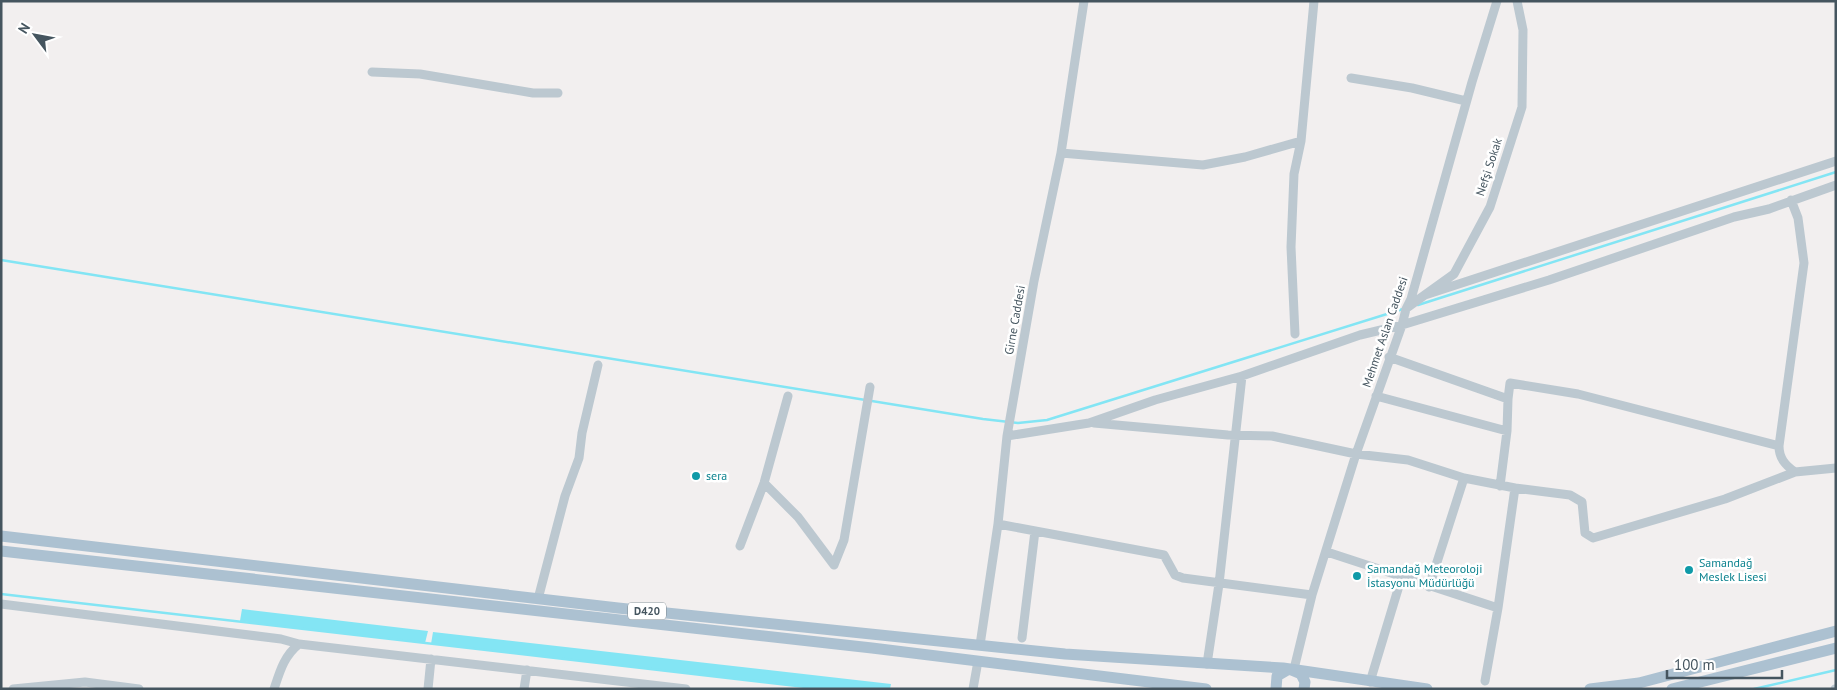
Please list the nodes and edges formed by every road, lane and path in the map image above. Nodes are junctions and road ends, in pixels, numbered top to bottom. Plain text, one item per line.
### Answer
1 (1084, 1) edge
2 (1314, 1) edge
3 (1497, 1) edge
4 (1518, 1) edge
5 (372, 72) dead end
6 (1350, 78) dead end
7 (558, 92) dead end
8 (1466, 101) junction
9 (1301, 141) junction
10 (1060, 153) junction
11 (1836, 161) edge
12 (1836, 185) edge
13 (1791, 200) junction
14 (1425, 295) junction
15 (1406, 309) junction
16 (1402, 326) junction
17 (1295, 334) dead end
18 (1389, 358) junction
19 (598, 364) dead end
20 (1242, 376) junction
21 (870, 387) dead end
22 (788, 396) dead end
23 (1376, 396) junction
24 (1508, 398) junction
25 (1089, 422) junction
26 (1507, 431) junction
27 (1007, 436) junction
28 (1236, 436) junction
29 (1780, 446) junction
30 (1356, 454) junction
31 (1836, 468) edge
32 (1795, 472) junction
33 (1464, 478) junction
34 (764, 483) junction
35 (1500, 486) junction
36 (1515, 488) junction
37 (998, 524) junction
38 (1035, 531) junction
39 (1, 536) edge
40 (740, 546) dead end
41 (1, 551) edge
42 (1327, 552) junction
43 (1402, 576) junction
44 (1219, 584) junction
45 (1429, 587) junction
46 (1312, 595) junction
47 (538, 599) junction
48 (1, 604) edge
49 (1498, 608) junction
50 (1836, 631) edge
51 (1022, 638) dead end
52 (299, 644) junction
53 (980, 645) junction
54 (1836, 648) edge
55 (431, 659) junction
56 (978, 661) junction
57 (1207, 664) junction
58 (1294, 669) junction
59 (527, 670) junction
60 (1485, 681) dead end
61 (1370, 682) junction
62 (603, 684) edge
63 (13, 689) edge
64 (139, 689) edge
65 (274, 689) edge
66 (428, 689) edge
67 (524, 689) edge
68 (686, 689) edge
69 (973, 689) edge
70 (1206, 689) edge
71 (1276, 689) edge
72 (1304, 689) edge
73 (1427, 689) edge
74 (1590, 689) edge
75 (1672, 689) edge

1 - 10 street, Girne Caddesi
2 - 9 street
3 - 8 street, Mehmet Aslan Caddesi
4 - 14 street, Nefşi Sokak
5 - 7 street
6 - 8 street
8 - 15 street, Mehmet Aslan Caddesi
9 - 10 street
9 - 17 street
10 - 27 street, Girne Caddesi
11 - 14 street
12 - 13 street
13 - 16 street
13 - 29 street
14 - 15 street, Nefşi Sokak
15 - 16 street, Mehmet Aslan Caddesi
16 - 18 street, Mehmet Aslan Caddesi
16 - 20 street
18 - 23 street, Mehmet Aslan Caddesi
18 - 24 street
19 - 47 street
20 - 25 street
20 - 28 street
21 - 34 street
22 - 34 street
23 - 26 street
23 - 30 street, Mehmet Aslan Caddesi
24 - 26 street
24 - 29 street
25 - 27 street
25 - 28 street
26 - 35 street
27 - 37 street, Girne Caddesi
28 - 30 street
28 - 44 street
29 - 32 street
30 - 33 street
30 - 42 street, Mehmet Aslan Caddesi
31 - 32 street
32 - 36 street
33 - 35 street
33 - 45 street
34 - 40 street
35 - 36 street
36 - 49 street
37 - 38 street
37 - 53 street, Girne Caddesi
38 - 44 street
38 - 51 street
39 - 47 main road, D420
41 - 56 main road, D420
42 - 43 street
42 - 46 street, Mehmet Aslan Caddesi
43 - 45 street
43 - 61 street
44 - 46 street
44 - 57 street
45 - 49 street
46 - 58 street, Mehmet Aslan Caddesi
47 - 53 main road, D420
48 - 52 street
49 - 60 street
50 - 74 main road
52 - 55 street
52 - 65 street
53 - 57 main road, D420
54 - 75 main road
55 - 59 street
55 - 66 street
56 - 69 street
56 - 70 main road, D420
57 - 58 main road, D420
58 - 61 main road, D420
58 - 71 main road
58 - 72 main road
59 - 62 street
59 - 67 street
61 - 73 main road, D420
62 - 68 street
63 - 64 street

